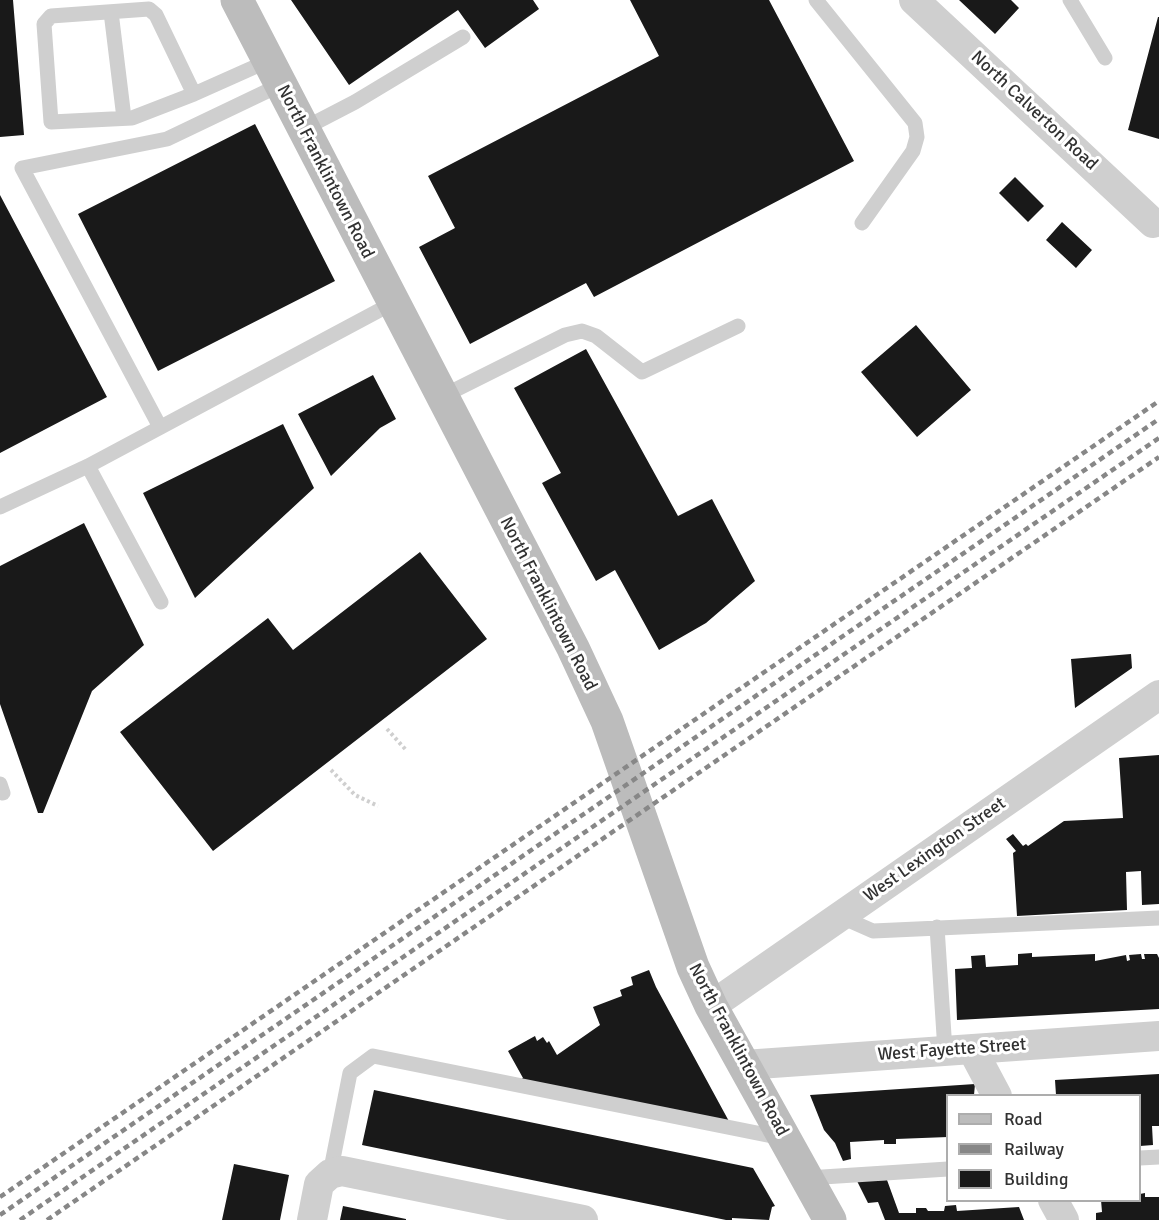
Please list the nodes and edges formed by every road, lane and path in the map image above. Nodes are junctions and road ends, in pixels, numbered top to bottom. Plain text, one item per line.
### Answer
1 (237, 0) edge
2 (816, 0) edge
3 (914, 0) edge
4 (1070, 0) edge
5 (111, 12) junction
6 (463, 37) dead end
7 (1105, 58) dead end
8 (274, 73) junction
9 (194, 94) junction
10 (124, 118) junction
11 (303, 129) junction
12 (862, 223) dead end
13 (1153, 223) dead end
14 (393, 303) junction
15 (738, 326) dead end
16 (441, 397) junction
17 (160, 427) junction
18 (88, 466) junction
19 (0, 507) edge
20 (161, 602) dead end
21 (1159, 695) edge
22 (387, 729) dead end
23 (406, 751) dead end
24 (332, 770) dead end
25 (378, 806) dead end
26 (839, 916) junction
27 (1159, 918) edge
28 (938, 927) junction
29 (711, 1006) junction
30 (1159, 1036) edge
31 (959, 1050) junction
32 (744, 1065) junction
33 (996, 1094) edge
34 (785, 1139) junction
35 (1159, 1157) edge
36 (1141, 1158) edge
37 (946, 1170) edge
38 (330, 1174) junction
39 (807, 1178) junction
40 (1054, 1202) edge
41 (312, 1220) edge
42 (583, 1220) edge
43 (830, 1220) edge
44 (1064, 1220) edge

1 - 8 street, North Franklintown Road
2 - 12 lane
3 - 13 street, North Calverton Road
4 - 7 lane
5 - 9 lane
5 - 10 lane
5 - 10 lane
6 - 11 lane
8 - 9 lane
8 - 11 street, North Franklintown Road
8 - 17 lane
9 - 10 lane
11 - 14 street, North Franklintown Road
14 - 16 street, North Franklintown Road
14 - 17 lane
15 - 16 lane
16 - 29 street, North Franklintown Road
17 - 18 lane
18 - 19 lane
18 - 20 lane
21 - 26 street, West Lexington Street
22 - 23 path
24 - 25 path
26 - 28 lane
26 - 29 street, West Lexington Street
27 - 28 lane
28 - 31 lane
29 - 32 street, North Franklintown Road
30 - 31 street, West Fayette Street
31 - 32 street, West Fayette Street
31 - 33 street
32 - 34 street, North Franklintown Road
34 - 38 lane
34 - 39 street, North Franklintown Road
35 - 36 lane
37 - 39 lane
38 - 41 street
38 - 42 street
39 - 43 street, North Franklintown Road
40 - 44 street

